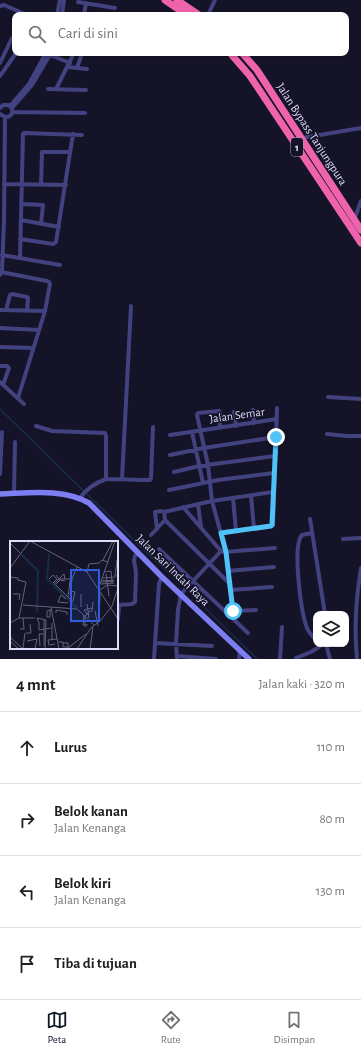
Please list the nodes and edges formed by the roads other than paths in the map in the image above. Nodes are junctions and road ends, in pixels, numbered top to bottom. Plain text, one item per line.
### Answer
1 (60, 0) edge
2 (64, 0) edge
3 (165, 0) edge
4 (178, 0) edge
5 (216, 0) edge
6 (78, 2) dead end
7 (86, 3) junction
8 (0, 6) edge
9 (115, 8) dead end
10 (20, 12) edge
11 (58, 12) edge
12 (59, 12) edge
13 (84, 12) edge
14 (181, 12) edge
15 (195, 12) edge
16 (210, 12) edge
17 (12, 38) edge
18 (14, 56) edge
19 (47, 56) edge
20 (52, 56) edge
21 (73, 56) edge
22 (81, 56) edge
23 (233, 56) edge
24 (245, 56) edge
25 (0, 63) edge
26 (69, 65) junction
27 (77, 68) junction
28 (87, 68) dead end
29 (1, 74) edge
30 (48, 89) dead end
31 (56, 89) junction
32 (86, 90) dead end
33 (0, 108) edge
34 (11, 109) junction
35 (85, 113) dead end
36 (0, 114) edge
37 (5, 117) junction
38 (361, 128) edge
39 (73, 134) junction
40 (82, 135) dead end
41 (302, 138) junction
42 (70, 152) junction
43 (2, 169) edge
44 (4, 184) junction
45 (22, 184) junction
46 (41, 185) junction
47 (66, 185) junction
48 (361, 201) edge
49 (22, 204) junction
50 (22, 220) junction
51 (354, 220) junction
52 (41, 224) junction
53 (59, 227) junction
54 (361, 230) edge
55 (20, 239) junction
56 (361, 243) edge
57 (2, 256) edge
58 (20, 258) junction
59 (60, 265) dead end
60 (1, 274) edge
61 (131, 306) dead end
62 (0, 310) edge
63 (6, 310) junction
64 (27, 311) junction
65 (45, 311) junction
66 (0, 328) edge
67 (39, 330) junction
68 (0, 347) edge
69 (33, 348) junction
70 (0, 366) edge
71 (2, 384) edge
72 (328, 397) dead end
73 (18, 398) junction
74 (361, 399) edge
75 (24, 404) dead end
76 (277, 408) dead end
77 (252, 410) dead end
78 (234, 412) dead end
79 (277, 419) junction
80 (254, 423) junction
81 (36, 426) dead end
82 (236, 426) junction
83 (153, 427) dead end
84 (220, 427) junction
85 (200, 430) junction
86 (2, 432) dead end
87 (192, 432) junction
88 (170, 434) dead end
89 (327, 434) dead end
90 (361, 436) edge
91 (276, 437) junction
92 (15, 442) dead end
93 (204, 448) junction
94 (196, 450) junction
95 (170, 455) dead end
96 (275, 456) junction
97 (208, 465) junction
98 (199, 466) junction
99 (174, 472) dead end
100 (274, 472) junction
101 (0, 474) edge
102 (106, 479) junction
103 (122, 479) junction
104 (210, 482) junction
105 (203, 483) junction
106 (169, 490) dead end
107 (274, 492) junction
108 (14, 493) junction
109 (0, 494) edge
110 (252, 495) junction
111 (81, 496) junction
112 (232, 498) junction
113 (212, 501) junction
114 (198, 504) junction
115 (183, 508) junction
116 (164, 512) junction
117 (310, 519) dead end
118 (165, 520) junction
119 (201, 527) junction
120 (157, 529) junction
121 (254, 529) junction
122 (236, 531) junction
123 (221, 533) junction
124 (151, 534) dead end
125 (312, 534) junction
126 (361, 538) edge
127 (343, 539) dead end
128 (159, 548) dead end
129 (275, 548) dead end
130 (138, 552) junction
131 (224, 552) junction
132 (209, 565) junction
133 (274, 567) dead end
134 (361, 569) edge
135 (228, 571) junction
136 (162, 577) junction
137 (192, 584) junction
138 (229, 584) junction
139 (272, 587) dead end
140 (230, 590) junction
141 (359, 592) edge
142 (182, 593) junction
143 (256, 610) dead end
144 (233, 611) junction
145 (325, 611) edge
146 (118, 619) edge
147 (235, 620) junction
148 (282, 627) dead end
149 (248, 633) dead end
150 (313, 637) edge
151 (156, 643) junction
152 (176, 643) junction
153 (212, 646) dead end
154 (320, 647) edge
155 (325, 647) edge
156 (240, 650) junction
157 (177, 658) edge
158 (296, 658) edge
159 (154, 659) edge
160 (216, 659) edge
161 (240, 659) edge
162 (249, 659) edge
163 (280, 659) edge
164 (330, 659) edge
165 (357, 659) edge

1 - 11 street
2 - 12 street
3 - 14 highway
4 - 15 highway
5 - 16 street
6 - 7 street
7 - 9 street
7 - 13 street
8 - 10 street
17 - 25 street
18 - 29 street
19 - 34 street
20 - 26 street
21 - 26 street
22 - 27 street
23 - 56 highway, Jalan Bypass Tanjungpura / 1
24 - 41 highway, Jalan Bypass Tanjungpura / 1
26 - 27 street
26 - 31 street
27 - 28 street
30 - 31 street
31 - 32 street
33 - 34 street
34 - 35 street
34 - 37 street
36 - 37 street
37 - 43 street
38 - 41 street
39 - 40 street
39 - 42 street
39 - 45 street
41 - 51 highway, Jalan Bypass Tanjungpura / 1
42 - 46 street
42 - 47 street
43 - 44 street
44 - 45 street
44 - 57 street
45 - 46 street
45 - 49 street
46 - 47 street
47 - 53 street
48 - 51 street
49 - 50 street
49 - 52 street
50 - 52 street
50 - 55 street
51 - 54 highway, Jalan Bypass Tanjungpura / 1
52 - 53 street
53 - 55 street
55 - 58 street
57 - 58 street
57 - 60 street
58 - 59 street
60 - 65 street
61 - 103 street
62 - 63 street
63 - 64 street
63 - 64 street
64 - 65 street
65 - 67 street
66 - 67 street
67 - 69 street
68 - 69 street
69 - 73 street
70 - 71 street
71 - 73 street
72 - 74 street
73 - 75 street
76 - 79 street
77 - 80 street
78 - 82 street
79 - 80 street, Jalan Semar
79 - 91 street
80 - 82 street, Jalan Semar
81 - 102 street
82 - 84 street, Jalan Semar
83 - 103 street
84 - 85 street, Jalan Semar
84 - 85 street
85 - 87 street, Jalan Semar
85 - 93 street
86 - 101 street
87 - 88 street, Jalan Semar
87 - 94 street
89 - 90 street
91 - 93 street
91 - 96 street
92 - 108 street
93 - 94 street
93 - 97 street
94 - 95 street
94 - 98 street
96 - 97 street
96 - 100 street
97 - 98 street
97 - 104 street
98 - 99 street
98 - 105 street
100 - 104 street
100 - 107 street
102 - 103 street
102 - 111 street
104 - 105 street
104 - 113 street
105 - 106 street
107 - 110 street
107 - 121 street
108 - 109 street
108 - 111 street
110 - 112 street
110 - 121 street
111 - 130 street, Jalan Sari Indah Raya
112 - 113 street
112 - 122 street
113 - 114 street
113 - 123 street
114 - 115 street
114 - 119 street
115 - 116 street
115 - 119 street
116 - 118 street
116 - 120 street
117 - 125 street
118 - 120 street
118 - 132 street
119 - 131 street
120 - 124 street
121 - 122 street
122 - 123 street
123 - 131 street
125 - 145 street
125 - 150 street
126 - 127 street
128 - 137 street
129 - 131 street
130 - 136 street, Jalan Sari Indah Raya
130 - 146 street
131 - 132 street
131 - 135 street
132 - 137 street
132 - 138 street
133 - 135 street
134 - 141 street
135 - 138 street
136 - 142 street, Jalan Sari Indah Raya
136 - 151 street
137 - 142 street
137 - 147 street
138 - 140 street
139 - 140 street
140 - 144 street
141 - 165 street
142 - 152 street
142 - 156 street, Jalan Sari Indah Raya
143 - 144 street
144 - 147 street
147 - 149 street
148 - 163 street
151 - 152 street
151 - 159 street
152 - 153 street
152 - 157 street
154 - 158 street
155 - 164 street
156 - 161 street
156 - 162 street, Jalan Sari Indah Raya
157 - 160 street

